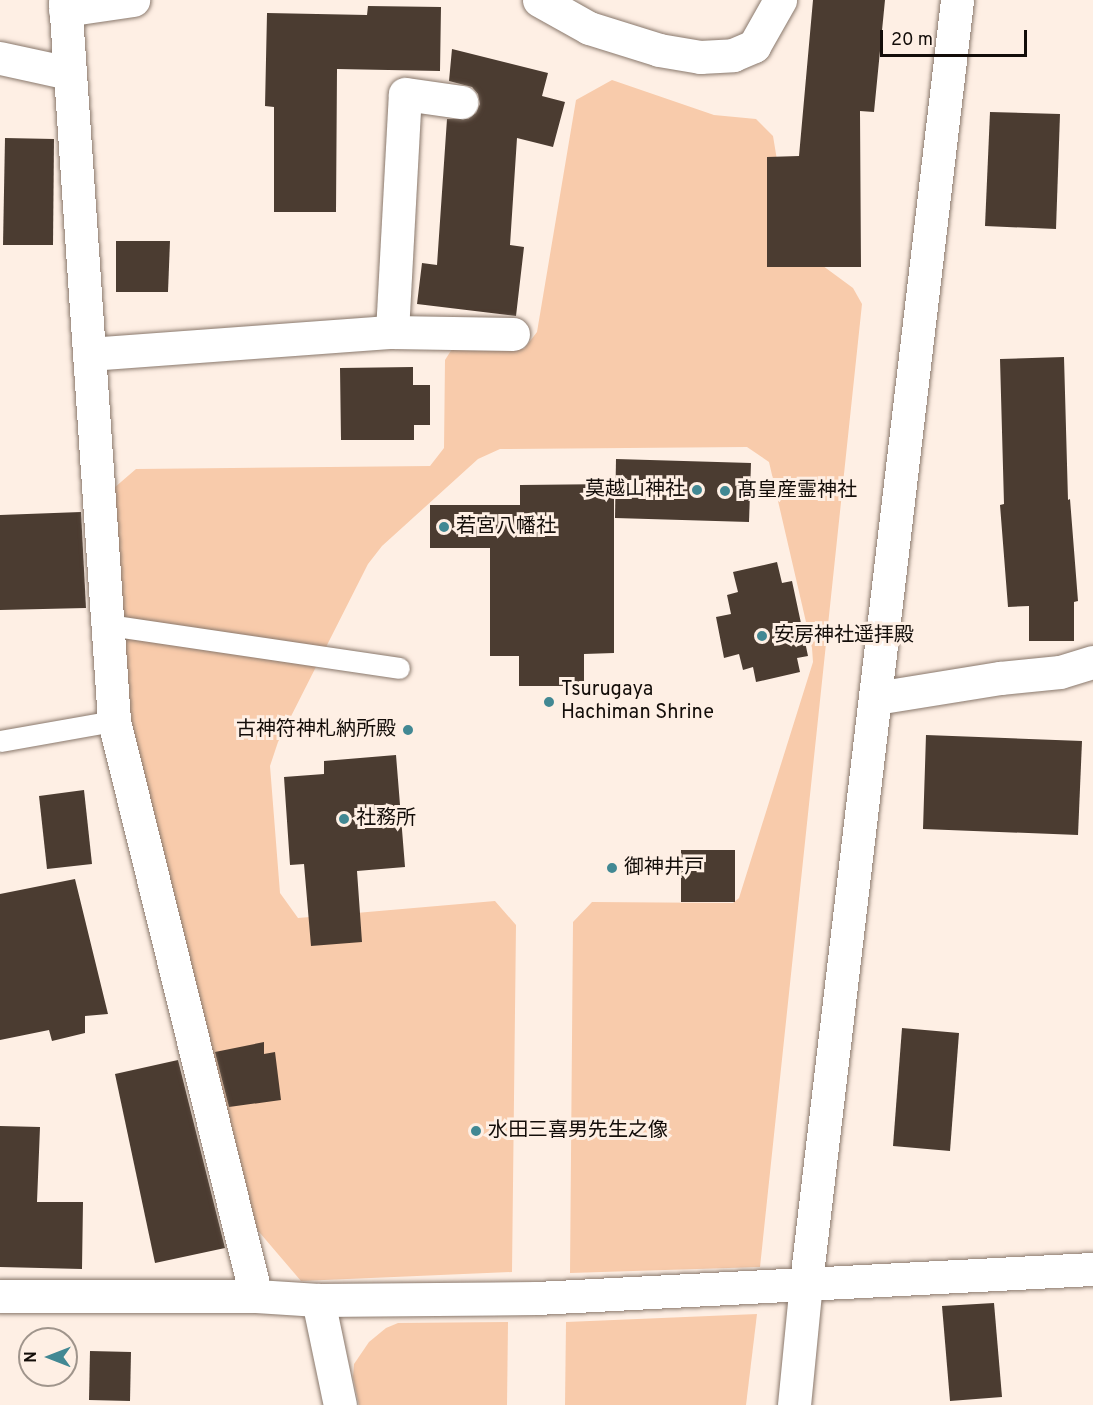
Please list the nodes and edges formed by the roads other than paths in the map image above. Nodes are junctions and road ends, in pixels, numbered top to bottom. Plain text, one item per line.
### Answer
1 (133, 0) edge
2 (539, 0) edge
3 (780, 0) edge
4 (957, 0) edge
5 (65, 5) edge
6 (0, 58) edge
7 (69, 73) junction
8 (460, 102) dead end
9 (392, 332) junction
10 (513, 334) dead end
11 (89, 354) junction
12 (108, 625) junction
13 (1093, 662) edge
14 (399, 668) dead end
15 (876, 698) junction
16 (114, 721) junction
17 (0, 741) edge
18 (1093, 1269) edge
19 (806, 1282) junction
20 (0, 1296) edge
21 (256, 1296) junction
22 (318, 1300) junction
23 (340, 1405) edge
24 (795, 1405) edge

1 - 5 street
2 - 3 street
4 - 15 street
5 - 7 street
6 - 7 street
7 - 11 street
8 - 9 street
9 - 10 street
9 - 11 street
11 - 12 street
12 - 14 lane
12 - 16 street
13 - 15 street
15 - 19 street
16 - 17 lane
16 - 21 street
18 - 19 street
19 - 22 street
19 - 24 street
20 - 21 street
21 - 22 street
22 - 23 street

